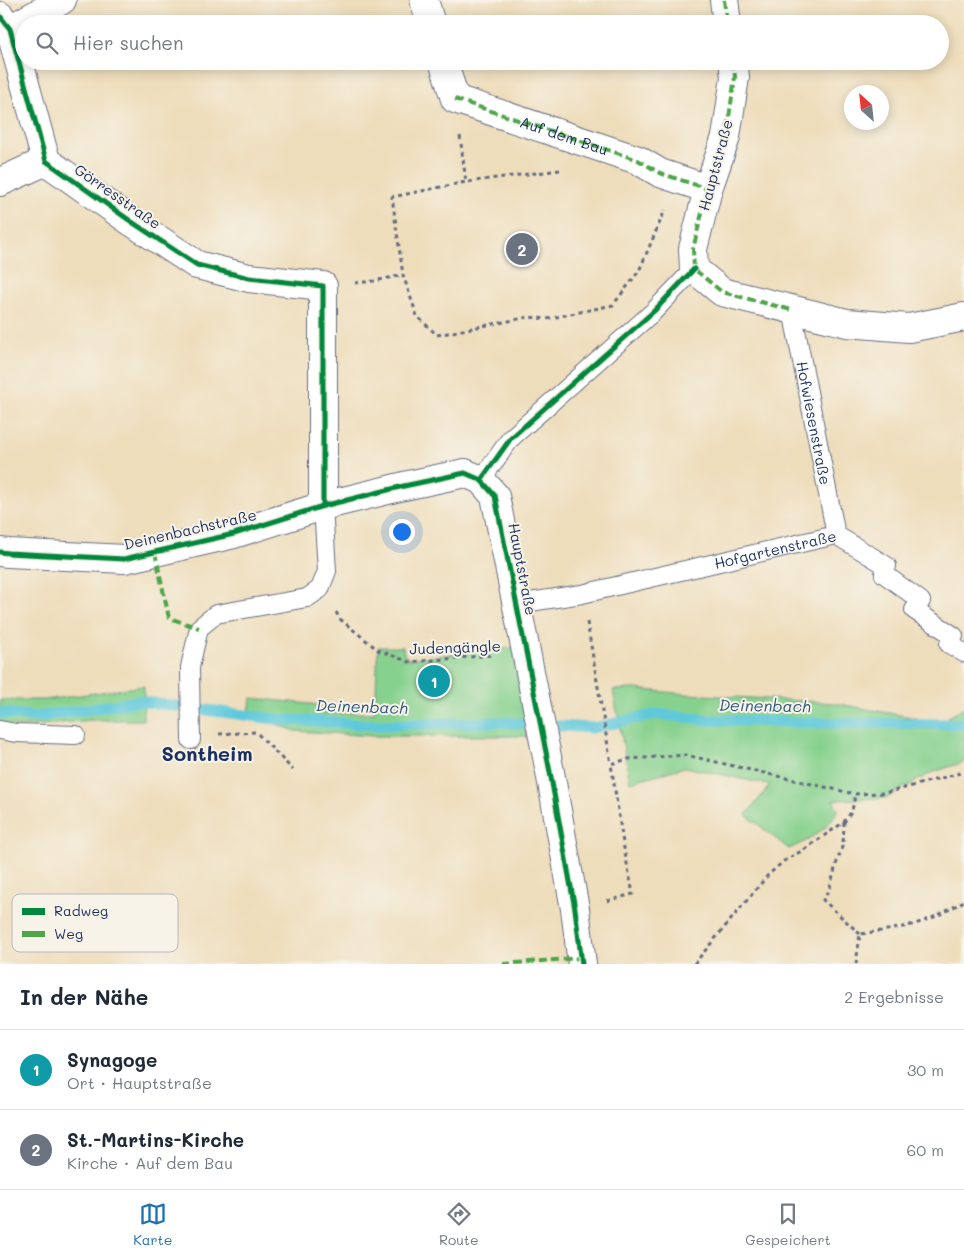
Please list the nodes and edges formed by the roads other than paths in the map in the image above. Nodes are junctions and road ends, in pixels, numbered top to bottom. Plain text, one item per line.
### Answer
1 (62, 0) edge
2 (424, 0) edge
3 (724, 0) edge
4 (25, 15) edge
5 (428, 15) edge
6 (726, 15) edge
7 (5, 23) edge
8 (15, 57) edge
9 (19, 70) edge
10 (446, 70) edge
11 (734, 70) edge
12 (46, 161) junction
13 (0, 182) edge
14 (708, 189) junction
15 (694, 269) junction
16 (792, 310) junction
17 (964, 317) edge
18 (481, 480) junction
19 (323, 506) junction
20 (836, 535) junction
21 (0, 552) edge
22 (517, 604) junction
23 (964, 653) edge
24 (0, 730) edge
25 (76, 735) dead end
26 (191, 738) road end
27 (582, 964) edge

1 - 4 street
2 - 5 street
3 - 6 street
7 - 8 street
9 - 12 street
10 - 14 street, Auf dem Bau
11 - 14 street, Hauptstraße
12 - 13 street
12 - 19 street, Görresstraße
14 - 15 street, Hauptstraße
15 - 16 street
15 - 18 lane
16 - 17 street
16 - 20 lane, Hofwiesenstraße
18 - 19 street, Deinenbachstraße
18 - 22 street, Hauptstraße
19 - 21 street, Deinenbachstraße
19 - 26 lane
20 - 22 lane, Hofgartenstraße
20 - 23 lane, Hofgartenstraße
22 - 27 street, Hauptstraße
24 - 25 lane

